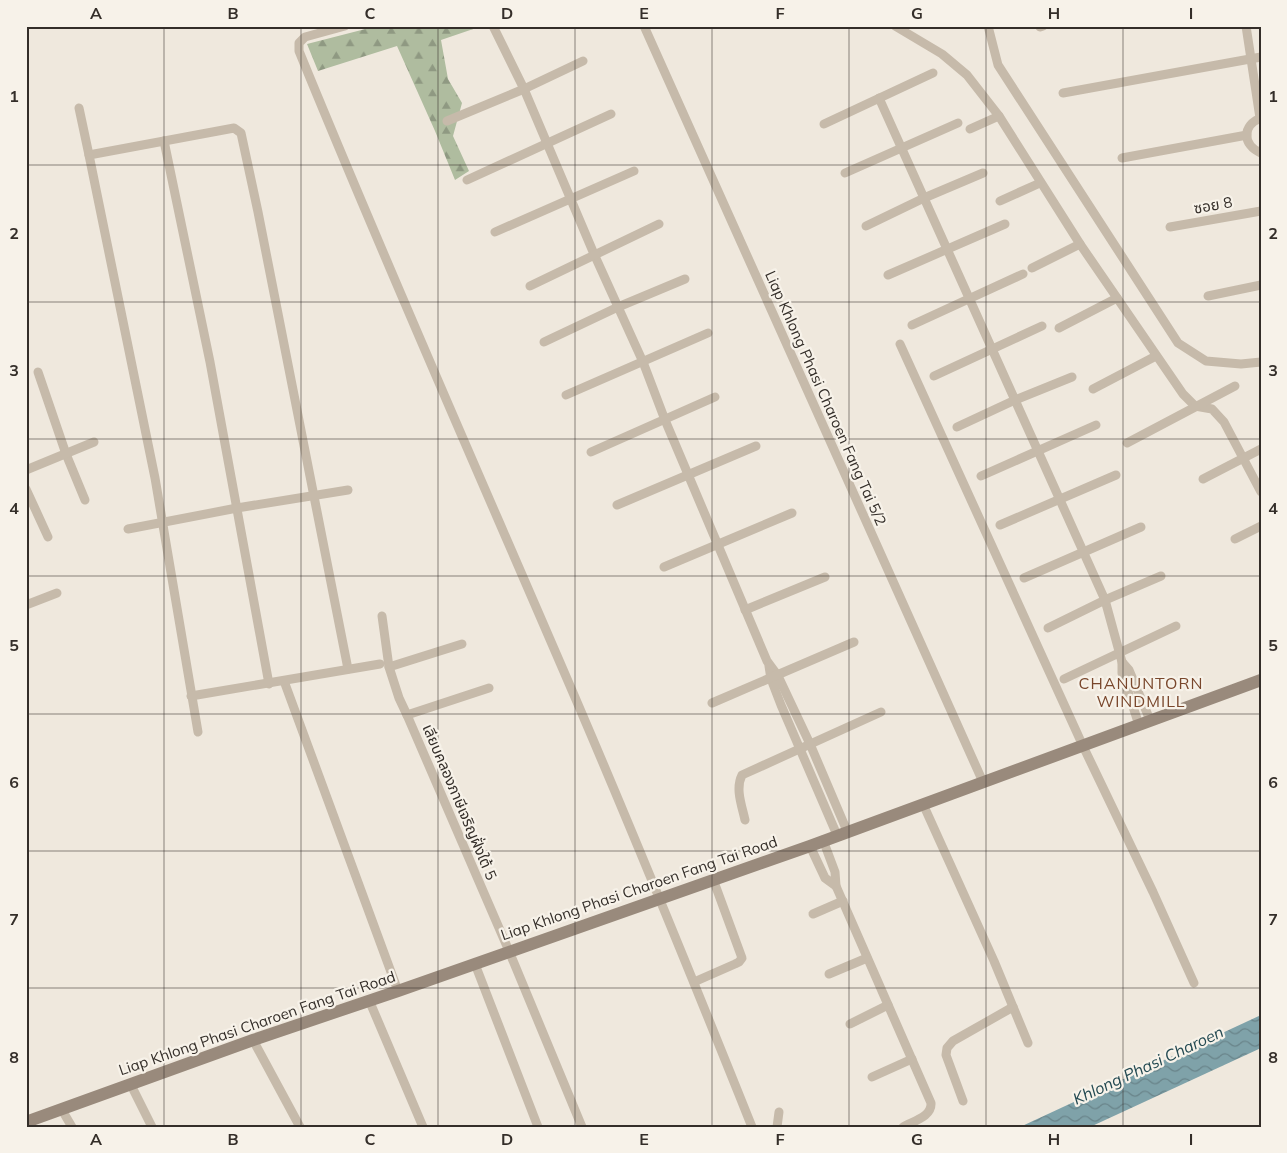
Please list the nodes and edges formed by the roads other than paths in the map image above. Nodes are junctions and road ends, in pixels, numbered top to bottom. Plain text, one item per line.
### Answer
1 (345, 26) edge
2 (494, 26) edge
3 (644, 26) edge
4 (895, 26) edge
5 (988, 26) edge
6 (1246, 26) edge
7 (1261, 57) edge
8 (1251, 59) junction
9 (583, 62) dead end
10 (933, 73) dead end
11 (524, 89) junction
12 (1063, 93) dead end
13 (879, 98) junction
14 (79, 108) dead end
15 (611, 114) dead end
16 (999, 116) junction
17 (1260, 118) edge
18 (447, 121) dead end
19 (824, 124) dead end
20 (958, 124) dead end
21 (970, 129) dead end
22 (1247, 134) junction
23 (164, 141) junction
24 (548, 144) junction
25 (902, 149) junction
26 (1261, 153) edge
27 (89, 155) junction
28 (1122, 158) dead end
29 (634, 171) dead end
30 (845, 173) dead end
31 (982, 173) dead end
32 (467, 180) dead end
33 (1040, 183) junction
34 (571, 198) junction
35 (924, 198) junction
36 (1000, 201) dead end
37 (1261, 211) edge
38 (659, 224) dead end
39 (1005, 224) dead end
40 (866, 226) dead end
41 (1170, 227) dead end
42 (496, 232) dead end
43 (1080, 244) junction
44 (947, 249) junction
45 (594, 254) junction
46 (1032, 268) dead end
47 (1023, 274) dead end
48 (888, 275) dead end
49 (685, 279) dead end
50 (1261, 285) edge
51 (530, 286) dead end
52 (1208, 296) dead end
53 (1117, 298) junction
54 (970, 300) junction
55 (618, 307) junction
56 (912, 325) dead end
57 (1042, 326) dead end
58 (1059, 328) dead end
59 (708, 333) dead end
60 (544, 342) dead end
61 (900, 344) dead end
62 (993, 350) junction
63 (1156, 356) junction
64 (643, 362) junction
65 (1261, 362) edge
66 (38, 372) dead end
67 (934, 376) dead end
68 (1072, 377) dead end
69 (1235, 386) dead end
70 (1093, 389) dead end
71 (566, 395) dead end
72 (715, 397) dead end
73 (1015, 400) junction
74 (1195, 406) junction
75 (665, 420) junction
76 (1096, 426) dead end
77 (957, 427) dead end
78 (94, 442) dead end
79 (1127, 443) dead end
80 (756, 446) dead end
81 (1261, 449) edge
82 (591, 452) dead end
83 (1039, 452) junction
84 (66, 454) junction
85 (1243, 458) junction
86 (26, 470) edge
87 (688, 475) junction
88 (1116, 475) dead end
89 (981, 476) dead end
90 (1203, 479) dead end
91 (26, 489) edge
92 (348, 490) dead end
93 (1261, 492) edge
94 (314, 496) junction
95 (1060, 499) junction
96 (85, 500) dead end
97 (617, 505) dead end
98 (237, 508) junction
99 (792, 513) dead end
100 (163, 523) junction
101 (1000, 525) dead end
102 (1261, 526) edge
103 (1141, 527) dead end
104 (128, 529) dead end
105 (48, 538) dead end
106 (1235, 539) dead end
107 (717, 544) junction
108 (1083, 551) junction
109 (664, 567) dead end
110 (1161, 576) dead end
111 (825, 577) dead end
112 (1024, 578) dead end
113 (57, 593) dead end
114 (1105, 600) junction
115 (26, 606) edge
116 (745, 610) junction
117 (382, 616) dead end
118 (1176, 626) dead end
119 (1048, 628) dead end
120 (854, 642) dead end
121 (462, 644) dead end
122 (1118, 652) junction
123 (385, 665) junction
124 (348, 670) junction
125 (774, 677) junction
126 (1064, 679) dead end
127 (1261, 680) edge
128 (284, 681) junction
129 (269, 684) junction
130 (489, 688) dead end
131 (191, 696) junction
132 (712, 703) dead end
133 (881, 712) dead end
134 (407, 715) junction
135 (1145, 722) junction
136 (198, 732) dead end
137 (810, 744) junction
138 (1083, 746) junction
139 (800, 749) junction
140 (983, 782) junction
141 (923, 804) junction
142 (745, 820) dead end
143 (842, 833) junction
144 (823, 840) junction
145 (810, 846) junction
146 (713, 879) junction
147 (836, 886) junction
148 (660, 899) junction
149 (843, 901) junction
150 (813, 914) dead end
151 (510, 951) junction
152 (867, 958) junction
153 (474, 964) junction
154 (828, 974) dead end
155 (694, 982) junction
156 (1194, 983) dead end
157 (398, 991) junction
158 (369, 1000) junction
159 (888, 1005) junction
160 (1013, 1006) junction
161 (850, 1024) dead end
162 (253, 1040) junction
163 (1028, 1043) dead end
164 (912, 1059) junction
165 (872, 1077) dead end
166 (131, 1085) junction
167 (964, 1101) dead end
168 (62, 1110) junction
169 (779, 1112) dead end
170 (26, 1122) edge
171 (72, 1127) edge
172 (152, 1127) edge
173 (300, 1127) edge
174 (423, 1127) edge
175 (538, 1127) edge
176 (582, 1127) edge
177 (752, 1127) edge
178 (777, 1127) edge
179 (903, 1127) edge

1 - 148 street
2 - 11 street
3 - 140 street, Liap Khlong Phasi Charoen Fang Tai 5/2
4 - 16 street
5 - 65 street
6 - 8 street
7 - 8 street
8 - 12 street
8 - 17 street
9 - 11 street
10 - 13 street
11 - 18 street
11 - 24 street
13 - 19 street
13 - 25 street
14 - 27 street
15 - 24 street
16 - 21 street
16 - 33 street
17 - 22 street
20 - 25 street
22 - 26 street
22 - 28 street
23 - 27 street
23 - 94 street
23 - 98 street
24 - 32 street
24 - 34 street
25 - 30 street
25 - 35 street
27 - 100 street
29 - 34 street
31 - 35 street
33 - 36 street
33 - 43 street
34 - 42 street
34 - 45 street
35 - 40 street
35 - 44 street
37 - 41 street, ซอย 8
38 - 45 street
39 - 44 street
43 - 46 street
43 - 53 street
44 - 48 street
44 - 54 street
45 - 51 street
45 - 55 street
47 - 54 street
49 - 55 street
50 - 52 street
53 - 58 street
53 - 63 street
54 - 56 street
54 - 62 street
55 - 60 street
55 - 64 street
57 - 62 street
59 - 64 street
61 - 138 street
62 - 67 street
62 - 73 street
63 - 70 street
63 - 74 street
64 - 71 street
64 - 75 street
66 - 84 street
68 - 73 street
69 - 74 street
72 - 75 street
73 - 77 street
73 - 83 street
74 - 79 street
74 - 85 street
75 - 82 street
75 - 87 street
76 - 83 street
78 - 84 street
80 - 87 street
81 - 85 street
83 - 89 street
83 - 95 street
84 - 86 street
84 - 96 street
85 - 90 street
85 - 93 street
87 - 97 street
87 - 107 street
88 - 95 street
91 - 105 street
92 - 94 street
94 - 98 street
94 - 124 street
95 - 101 street
95 - 108 street
98 - 100 street
98 - 129 street
99 - 107 street
100 - 104 street
100 - 131 street
102 - 106 street
103 - 108 street
107 - 109 street
107 - 116 street
108 - 112 street
108 - 114 street
110 - 114 street
111 - 116 street
113 - 115 street
114 - 119 street
114 - 122 street
116 - 125 street
117 - 123 street
118 - 122 street
120 - 125 street
121 - 123 street
122 - 126 street
122 - 135 street
123 - 124 street
123 - 134 street
124 - 128 street
125 - 132 street
125 - 137 street
125 - 139 street
127 - 135 street, Liap Khlong Phasi Charoen Fang Tai Road
128 - 129 street
128 - 157 street
129 - 131 street
130 - 134 street, เลียบคลองภาษีเจริญฝั่งใต้ 5
131 - 136 street
133 - 137 street
134 - 151 street, เลียบคลองภาษีเจริญฝั่งใต้ 5
135 - 138 street, Liap Khlong Phasi Charoen Fang Tai Road
137 - 139 street
137 - 143 street
138 - 140 street, Liap Khlong Phasi Charoen Fang Tai Road
138 - 156 street
139 - 142 street
139 - 143 street
140 - 141 street, Liap Khlong Phasi Charoen Fang Tai Road
141 - 143 street, Liap Khlong Phasi Charoen Fang Tai Road
141 - 160 street
143 - 144 street, Liap Khlong Phasi Charoen Fang Tai Road
144 - 145 street, Liap Khlong Phasi Charoen Fang Tai Road
144 - 147 street
145 - 146 street, Liap Khlong Phasi Charoen Fang Tai Road
145 - 147 street
146 - 148 street, Liap Khlong Phasi Charoen Fang Tai Road
146 - 155 street
147 - 149 street
148 - 151 street, Liap Khlong Phasi Charoen Fang Tai Road
148 - 155 street
149 - 150 street
149 - 152 street
151 - 153 street, Liap Khlong Phasi Charoen Fang Tai Road
151 - 176 street, เลียบคลองภาษีเจริญฝั่งใต้ 5
152 - 154 street
152 - 159 street
153 - 157 street, Liap Khlong Phasi Charoen Fang Tai Road
153 - 175 street
155 - 177 street
157 - 158 street, Liap Khlong Phasi Charoen Fang Tai Road
158 - 162 street, Liap Khlong Phasi Charoen Fang Tai Road
158 - 174 street
159 - 161 street
159 - 164 street
160 - 163 street
160 - 167 street
162 - 166 street, Liap Khlong Phasi Charoen Fang Tai Road
162 - 173 street
164 - 165 street
164 - 179 street
166 - 168 street, Liap Khlong Phasi Charoen Fang Tai Road
166 - 172 street
168 - 170 street, Liap Khlong Phasi Charoen Fang Tai Road
168 - 171 street
169 - 178 street

